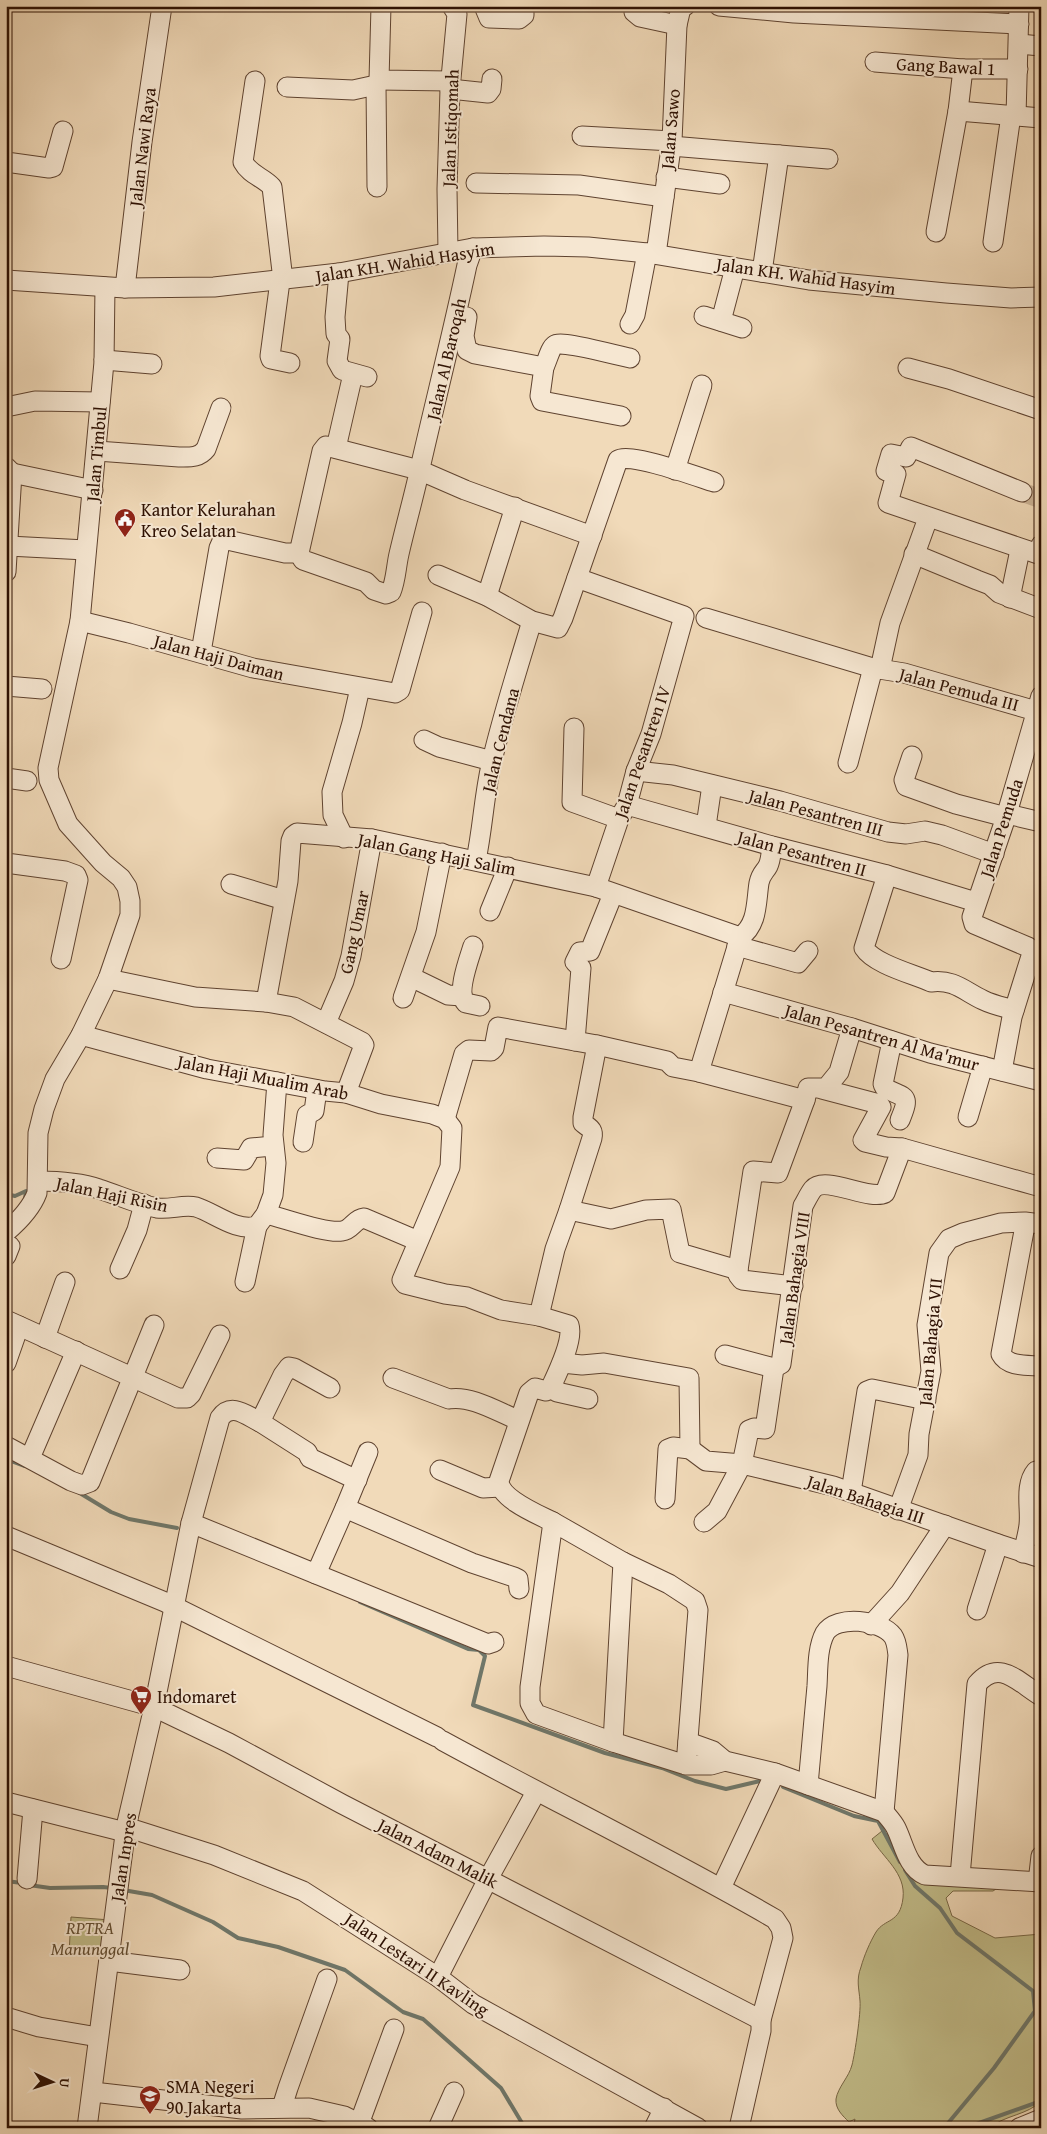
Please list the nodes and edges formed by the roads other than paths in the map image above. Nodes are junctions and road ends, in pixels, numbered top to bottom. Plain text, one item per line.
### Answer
1 (160, 6) edge
2 (380, 6) edge
3 (452, 6) edge
4 (484, 6) edge
5 (524, 6) edge
6 (634, 6) edge
7 (685, 6) edge
8 (719, 6) edge
9 (794, 10) edge
10 (1019, 15) edge
11 (678, 25) junction
12 (1019, 44) junction
13 (1041, 46) edge
14 (875, 62) dead end
15 (963, 69) junction
16 (1018, 69) junction
17 (492, 78) dead end
18 (256, 82) dead end
19 (377, 83) junction
20 (450, 85) junction
21 (287, 87) dead end
22 (958, 111) junction
23 (1013, 115) junction
24 (1041, 118) edge
25 (63, 131) dead end
26 (582, 136) dead end
27 (671, 143) junction
28 (779, 155) junction
29 (828, 159) dead end
30 (6, 162) edge
31 (666, 177) junction
32 (476, 182) dead end
33 (720, 184) dead end
34 (377, 187) dead end
35 (664, 197) junction
36 (936, 232) dead end
37 (993, 242) dead end
38 (475, 248) junction
39 (448, 252) junction
40 (651, 254) junction
41 (735, 268) junction
42 (762, 272) junction
43 (338, 273) junction
44 (6, 280) edge
45 (282, 280) junction
46 (105, 287) junction
47 (125, 288) junction
48 (1041, 297) edge
49 (630, 324) dead end
50 (742, 328) dead end
51 (630, 358) dead end
52 (104, 360) junction
53 (290, 363) dead end
54 (152, 364) dead end
55 (544, 367) junction
56 (908, 368) dead end
57 (702, 385) dead end
58 (100, 402) junction
59 (6, 406) edge
60 (221, 408) dead end
61 (1041, 410) edge
62 (621, 416) dead end
63 (336, 448) junction
64 (97, 452) junction
65 (9, 470) edge
66 (419, 470) junction
67 (675, 470) junction
68 (714, 482) dead end
69 (93, 490) junction
70 (1022, 492) tunnel mouth
71 (515, 507) junction
72 (928, 518) junction
73 (592, 536) junction
74 (8, 538) edge
75 (1041, 545) edge
76 (86, 550) junction
77 (1020, 550) junction
78 (299, 553) junction
79 (914, 554) junction
80 (1041, 555) edge
81 (6, 572) edge
82 (438, 575) dead end
83 (577, 578) junction
84 (487, 596) junction
85 (1010, 598) junction
86 (1041, 609) edge
87 (422, 612) dead end
88 (706, 618) dead end
89 (80, 621) junction
90 (532, 621) junction
91 (201, 652) junction
92 (877, 669) junction
93 (6, 686) edge
94 (360, 688) junction
95 (42, 689) dead end
96 (1039, 704) edge
97 (574, 728) dead end
98 (424, 740) dead end
99 (912, 756) dead end
100 (492, 761) junction
101 (848, 763) dead end
102 (636, 771) junction
103 (6, 778) edge
104 (27, 781) dead end
105 (712, 785) junction
106 (623, 812) junction
107 (1006, 815) junction
108 (1041, 822) edge
109 (706, 826) junction
110 (344, 838) junction
111 (372, 839) junction
112 (772, 846) junction
113 (442, 853) junction
114 (994, 854) junction
115 (476, 860) junction
116 (6, 863) edge
117 (508, 867) junction
118 (887, 875) junction
119 (231, 884) dead end
120 (604, 891) junction
121 (284, 900) junction
122 (976, 902) junction
123 (490, 911) dead end
124 (738, 942) junction
125 (473, 946) dead end
126 (808, 951) dead end
127 (61, 959) dead end
128 (411, 977) junction
129 (108, 979) junction
130 (723, 992) junction
131 (462, 996) junction
132 (402, 998) dead end
133 (266, 1002) junction
134 (480, 1006) dead end
135 (1014, 1010) junction
136 (326, 1023) junction
137 (852, 1028) junction
138 (81, 1035) junction
139 (575, 1041) junction
140 (892, 1041) junction
141 (597, 1045) junction
142 (983, 1066) junction
143 (1002, 1071) junction
144 (704, 1073) junction
145 (1041, 1081) edge
146 (277, 1082) junction
147 (822, 1089) junction
148 (317, 1090) junction
149 (346, 1093) junction
150 (805, 1100) junction
151 (968, 1117) dead end
152 (445, 1119) junction
153 (900, 1120) dead end
154 (303, 1142) dead end
155 (273, 1146) junction
156 (902, 1148) junction
157 (217, 1158) dead end
158 (38, 1180) junction
159 (1041, 1187) edge
160 (144, 1204) junction
161 (569, 1210) junction
162 (262, 1220) junction
163 (1032, 1228) edge
164 (418, 1241) junction
165 (8, 1245) edge
166 (120, 1269) dead end
167 (738, 1270) junction
168 (65, 1282) dead end
169 (245, 1282) dead end
170 (793, 1286) junction
171 (538, 1316) junction
172 (13, 1323) edge
173 (154, 1325) dead end
174 (220, 1336) dead end
175 (45, 1338) junction
176 (76, 1351) junction
177 (725, 1356) dead end
178 (562, 1362) junction
179 (6, 1363) edge
180 (1041, 1366) edge
181 (774, 1368) junction
182 (132, 1376) junction
183 (393, 1378) dead end
184 (552, 1384) junction
185 (330, 1388) dead end
186 (588, 1399) dead end
187 (926, 1400) junction
188 (518, 1420) junction
189 (260, 1422) junction
190 (6, 1446) edge
191 (690, 1448) junction
192 (368, 1452) dead end
193 (30, 1458) junction
194 (742, 1464) junction
195 (440, 1470) dead end
196 (1041, 1470) edge
197 (357, 1480) junction
198 (500, 1487) junction
199 (851, 1492) junction
200 (665, 1499) dead end
201 (345, 1508) junction
202 (898, 1510) junction
203 (552, 1522) junction
204 (704, 1522) dead end
205 (191, 1523) junction
206 (945, 1525) junction
207 (6, 1536) edge
208 (998, 1544) junction
209 (1032, 1555) edge
210 (623, 1562) junction
211 (316, 1574) junction
212 (519, 1590) dead end
213 (174, 1606) junction
214 (978, 1610) dead end
215 (870, 1625) junction
216 (494, 1642) dead end
217 (6, 1666) edge
218 (1041, 1696) edge
219 (154, 1707) junction
220 (613, 1742) junction
221 (688, 1742) junction
222 (725, 1761) junction
223 (686, 1765) junction
224 (775, 1773) junction
225 (808, 1785) junction
226 (536, 1792) junction
227 (6, 1802) edge
228 (33, 1809) junction
229 (884, 1812) junction
230 (125, 1830) junction
231 (1041, 1856) edge
232 (960, 1876) junction
233 (27, 1879) dead end
234 (488, 1879) junction
235 (1040, 1882) edge
236 (721, 1888) junction
237 (109, 1961) junction
238 (180, 1970) dead end
239 (438, 1978) junction
240 (327, 1979) dead end
241 (6, 2018) edge
242 (761, 2020) junction
243 (394, 2029) dead end
244 (98, 2037) junction
245 (93, 2092) junction
246 (454, 2092) dead end
247 (282, 2107) junction
248 (664, 2108) junction
249 (1041, 2119) edge
250 (363, 2126) edge
251 (87, 2128) edge
252 (438, 2128) edge
253 (654, 2128) edge
254 (698, 2128) edge
255 (739, 2128) edge
256 (1019, 2128) edge

1 - 47 street, Jalan Nawi Raya
2 - 19 street
3 - 20 street, Jalan Istiqomah
4 - 5 street
6 - 11 street
7 - 11 street, Jalan Sawo
8 - 9 street
9 - 10 street
10 - 12 street
11 - 27 street, Jalan Sawo
12 - 13 street
12 - 16 street
14 - 15 street, Gang Bawal 1
15 - 16 street, Gang Bawal 1
15 - 22 street
16 - 23 street
17 - 20 street
18 - 45 street
19 - 20 street
19 - 21 street
19 - 34 street
20 - 39 street, Jalan Istiqomah
22 - 23 street
22 - 36 street
23 - 24 street
23 - 37 street
25 - 30 street
26 - 27 street
27 - 28 street
27 - 31 street, Jalan Sawo
28 - 29 street
28 - 42 street
31 - 33 street
31 - 35 street, Jalan Sawo
32 - 35 street
35 - 40 street, Jalan Sawo
38 - 39 street, Jalan KH. Wahid Hasyim
38 - 40 street, Jalan KH. Wahid Hasyim
38 - 55 street
38 - 66 street, Jalan Al Baroqah
39 - 43 street, Jalan KH. Wahid Hasyim
40 - 41 street, Jalan KH. Wahid Hasyim
40 - 49 street, Jalan Sawo
41 - 42 street, Jalan KH. Wahid Hasyim
41 - 50 street
42 - 48 street, Jalan KH. Wahid Hasyim
43 - 45 street, Jalan KH. Wahid Hasyim
43 - 63 street
44 - 46 street, Jalan KH. Wahid Hasyim
45 - 47 street, Jalan KH. Wahid Hasyim
45 - 53 street
46 - 47 street, Jalan KH. Wahid Hasyim
46 - 52 street, Jalan Timbul
51 - 55 street
52 - 54 street
52 - 58 street, Jalan Timbul
55 - 62 street
56 - 61 street
57 - 67 street
58 - 59 street
58 - 64 street, Jalan Timbul
60 - 64 street
63 - 66 street
63 - 78 street
64 - 69 street, Jalan Timbul
65 - 69 street
65 - 74 street
66 - 71 street
66 - 78 street, Jalan Al Baroqah
67 - 68 street
67 - 73 street
69 - 76 street, Jalan Timbul
70 - 72 street
71 - 73 street
71 - 84 street
72 - 77 street
72 - 79 street
73 - 83 street
74 - 76 street
74 - 81 street
75 - 80 street
76 - 89 street, Jalan Timbul
77 - 80 street
77 - 85 street
78 - 91 street
79 - 85 street
79 - 92 street
82 - 84 street
83 - 90 street
83 - 102 street, Jalan Pesantren IV
84 - 90 street
85 - 86 street
87 - 94 street, Jalan Haji Daiman
88 - 92 street, Jalan Pemuda III
89 - 91 street, Jalan Haji Daiman
89 - 129 street, Jalan Timbul
90 - 100 street, Jalan Cendana
91 - 94 street, Jalan Haji Daiman
92 - 96 street, Jalan Pemuda III
92 - 101 street
93 - 95 street
94 - 110 street
96 - 107 street, Jalan Pemuda
97 - 106 street, Jalan Pesantren II
98 - 100 street
99 - 107 street
100 - 115 street, Jalan Cendana
102 - 105 street, Jalan Pesantren III
102 - 106 street, Jalan Pesantren IV
103 - 104 street
105 - 109 street
105 - 114 street, Jalan Pesantren III
106 - 109 street, Jalan Pesantren II
106 - 120 street, Jalan Pesantren IV
107 - 108 street
107 - 114 street, Jalan Pemuda
109 - 112 street, Jalan Pesantren II
110 - 111 street, Jalan Gang Haji Salim
110 - 121 street, Jalan Gang Haji Salim
111 - 113 street, Jalan Gang Haji Salim
111 - 136 street, Gang Umar
112 - 118 street, Jalan Pesantren II
112 - 124 street
113 - 115 street, Jalan Gang Haji Salim
113 - 128 street
114 - 122 street, Jalan Pemuda
115 - 117 street, Jalan Gang Haji Salim
116 - 127 street
117 - 120 street, Jalan Gang Haji Salim
117 - 123 street
118 - 122 street, Jalan Pesantren II
118 - 135 street
119 - 121 street
120 - 124 street, Jalan Gang Haji Salim
120 - 139 street, Jalan Pesantren IV
121 - 133 street, Jalan Gang Haji Salim
122 - 135 street
124 - 126 street, Jalan Gang Haji Salim
124 - 130 street
125 - 131 street
128 - 131 street
128 - 132 street
129 - 133 street
129 - 138 street, Jalan Timbul
130 - 137 street, Jalan Pesantren Al Ma'mur
130 - 144 street
131 - 134 street
133 - 136 street
135 - 143 street
136 - 149 street
137 - 140 street, Jalan Pesantren Al Ma'mur
137 - 147 street
138 - 146 street, Jalan Haji Mualim Arab
138 - 158 street, Jalan Timbul
139 - 141 street
139 - 152 street
140 - 142 street, Jalan Pesantren Al Ma'mur
140 - 153 street
141 - 144 street
141 - 161 street
142 - 143 street, Jalan Pesantren Al Ma'mur
142 - 151 street
143 - 145 street, Jalan Pesantren Al Ma'mur
144 - 150 street
146 - 148 street, Jalan Haji Mualim Arab
146 - 155 street
147 - 150 street
147 - 156 street
148 - 149 street, Jalan Haji Mualim Arab
148 - 154 street
149 - 152 street, Jalan Haji Mualim Arab
150 - 167 street
152 - 164 street
155 - 157 street
155 - 162 street
156 - 159 street
156 - 170 street, Jalan Bahagia VIII
158 - 160 street, Jalan Haji Risin
158 - 165 street, Jalan Timbul
160 - 162 street, Jalan Haji Risin
160 - 166 street
161 - 167 street
161 - 171 street
162 - 164 street, Jalan Haji Risin
162 - 169 street
163 - 180 street
163 - 187 street, Jalan Bahagia VII
164 - 171 street
167 - 170 street
168 - 175 street
170 - 181 street, Jalan Bahagia VIII
171 - 178 street
172 - 175 street
172 - 179 street
173 - 182 street
174 - 182 street
175 - 176 street
176 - 182 street
176 - 193 street
177 - 181 street
178 - 184 street
178 - 191 street
181 - 194 street, Jalan Bahagia VIII
182 - 193 street
183 - 188 street
184 - 186 street
184 - 188 street
185 - 189 street
187 - 199 street
187 - 202 street, Jalan Bahagia VII
188 - 198 street
189 - 197 street
189 - 205 street, Jalan Inpres
190 - 193 street
191 - 194 street, Jalan Bahagia III
191 - 200 street
192 - 197 street
194 - 199 street, Jalan Bahagia III
194 - 204 street
195 - 198 street
196 - 209 street
197 - 201 street
198 - 203 street
199 - 202 street, Jalan Bahagia III
201 - 211 street
201 - 212 street
202 - 206 street, Jalan Bahagia III
203 - 210 street
203 - 220 street
205 - 211 street
205 - 213 street, Jalan Inpres
206 - 208 street, Jalan Bahagia III
206 - 215 street
207 - 213 street
208 - 209 street, Jalan Bahagia III
208 - 214 street
210 - 220 street
210 - 221 street
211 - 216 street
213 - 219 street, Jalan Inpres
213 - 226 street
215 - 225 street
215 - 229 street
217 - 219 street, Jalan Adam Malik
218 - 232 street
219 - 230 street, Jalan Inpres
219 - 234 street, Jalan Adam Malik
220 - 223 street
221 - 222 street
221 - 223 street
222 - 223 street
222 - 224 street
224 - 225 street
224 - 236 street
225 - 229 street
226 - 234 street
226 - 236 street
227 - 228 street, Jalan Lestari II Kavling
228 - 230 street, Jalan Lestari II Kavling
228 - 233 street
229 - 232 street
230 - 237 street, Jalan Inpres
230 - 239 street, Jalan Lestari II Kavling
231 - 235 street
232 - 235 street
234 - 239 street
234 - 242 street, Jalan Adam Malik
236 - 242 street
237 - 238 street
237 - 244 street, Jalan Inpres
239 - 248 street, Jalan Lestari II Kavling
240 - 247 street
241 - 244 street
242 - 255 street
243 - 250 street
244 - 245 street, Jalan Inpres
245 - 247 street
245 - 251 street, Jalan Inpres
246 - 252 street
247 - 250 street
248 - 253 street
248 - 254 street, Jalan Lestari II Kavling
249 - 256 street

